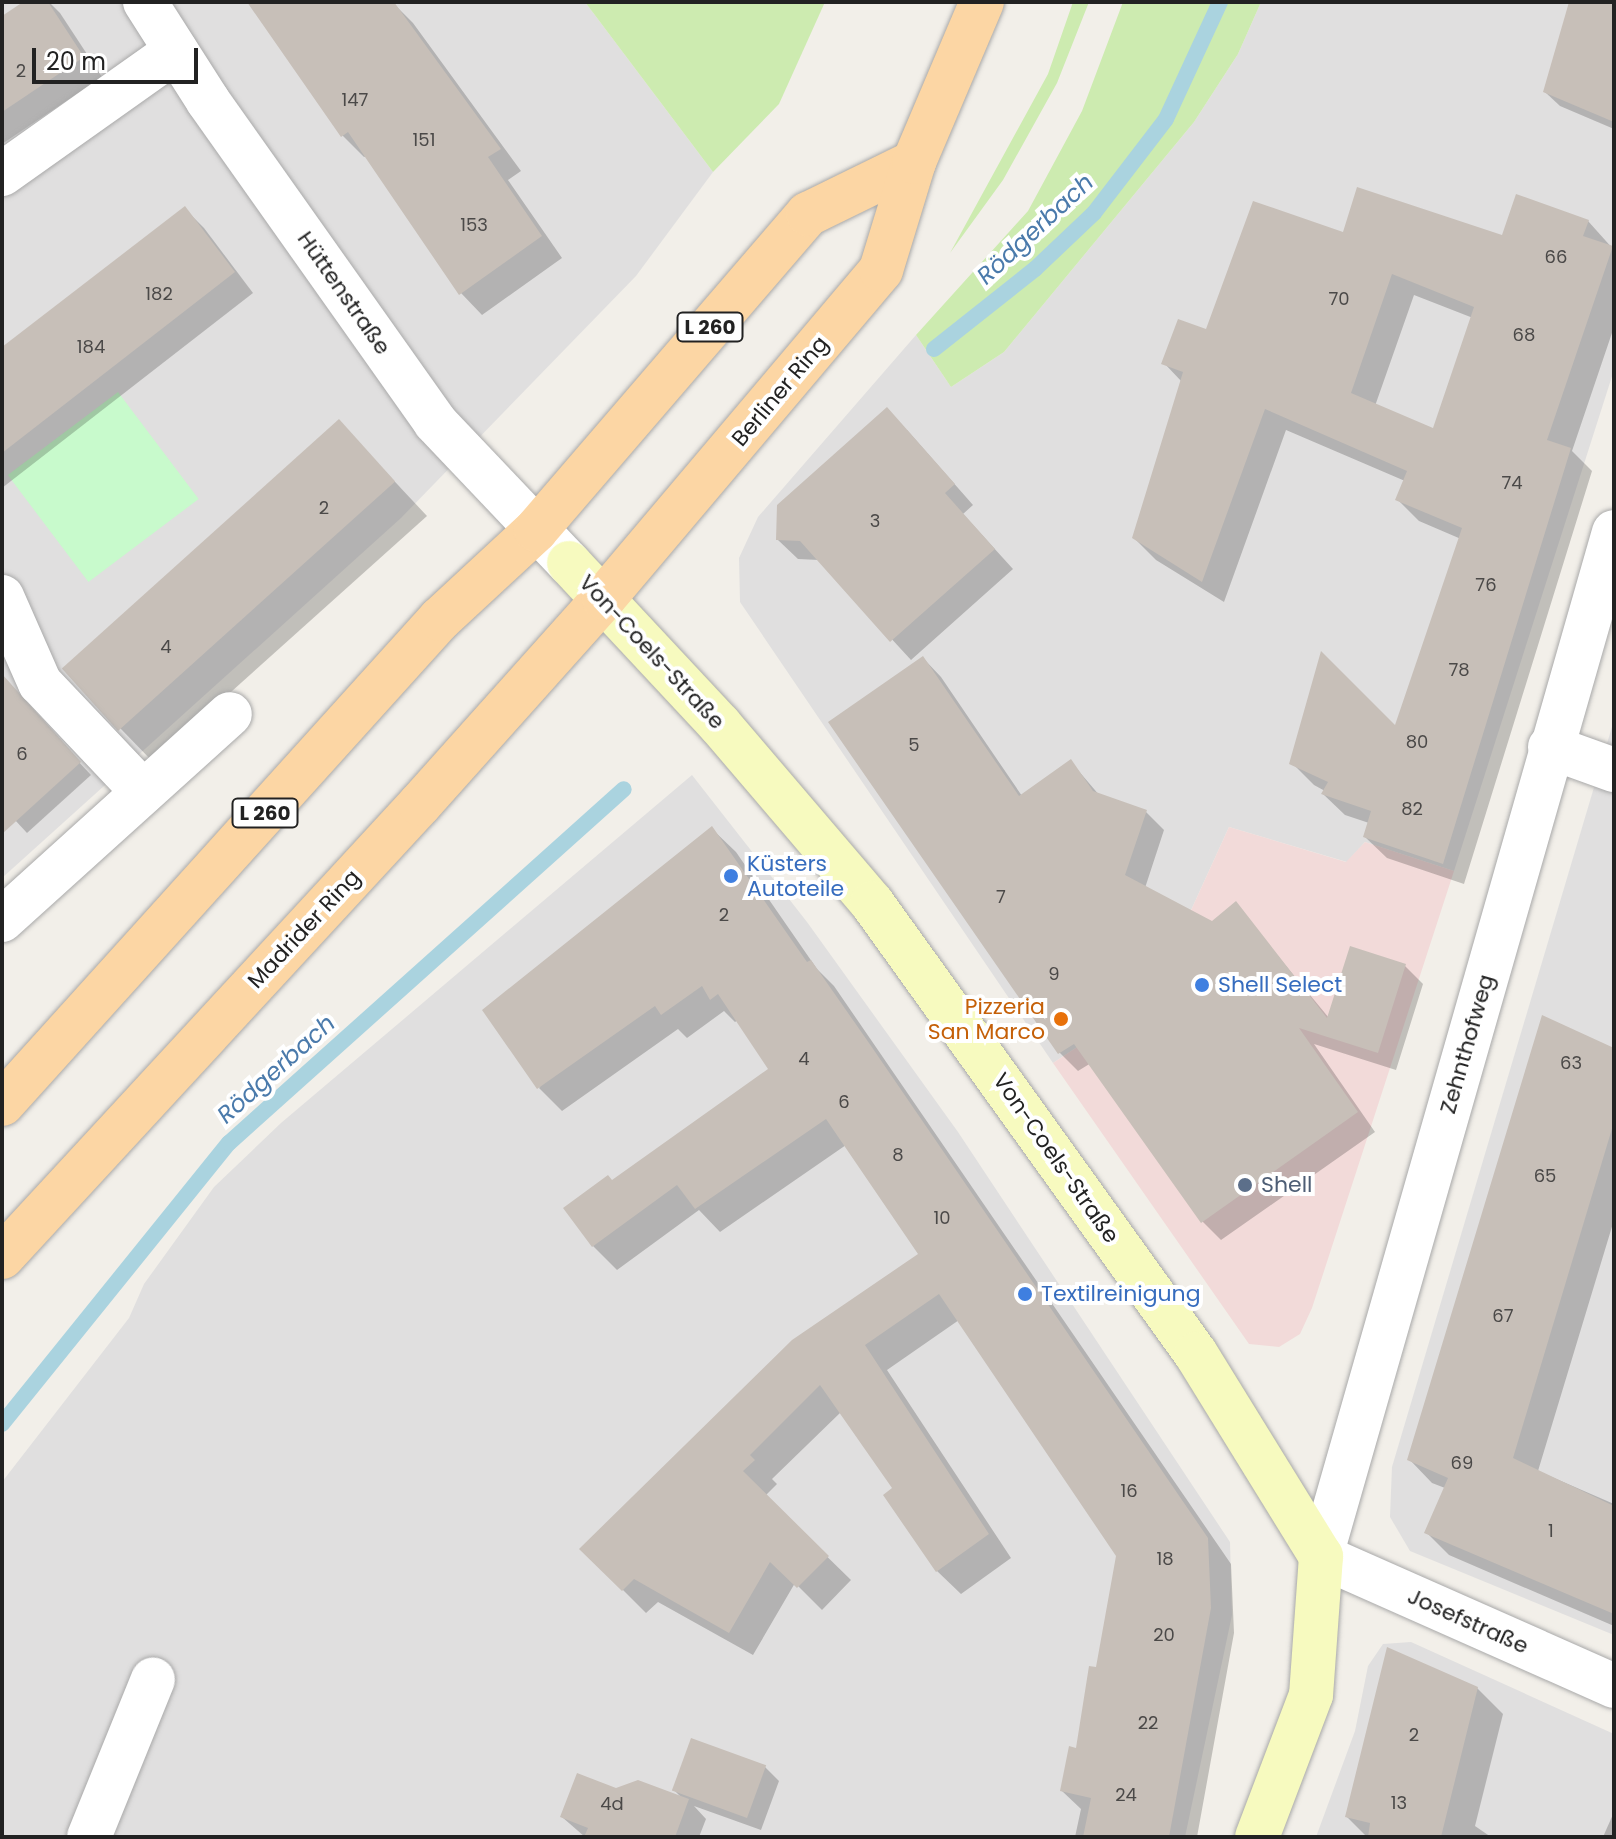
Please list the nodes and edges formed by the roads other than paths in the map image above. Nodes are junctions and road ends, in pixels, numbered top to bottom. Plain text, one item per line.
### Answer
1 (145, 2) edge
2 (982, 2) edge
3 (176, 51) junction
4 (914, 162) junction
5 (2, 174) edge
6 (536, 530) junction
7 (1614, 532) edge
8 (569, 563) joint
9 (2, 597) edge
10 (604, 598) junction
11 (230, 714) dead end
12 (1550, 747) junction
13 (1614, 770) edge
14 (143, 792) junction
15 (2, 920) edge
16 (2, 1104) edge
17 (2, 1257) edge
18 (1321, 1556) junction
19 (153, 1679) dead end
20 (1614, 1686) edge
21 (89, 1837) edge
22 (1257, 1837) edge

1 - 3 street, Hüttenstraße
2 - 4 main road, Berliner Ring
3 - 5 street
3 - 6 street, Hüttenstraße
4 - 6 main road, L 260
4 - 10 main road, Berliner Ring
6 - 8 street, Hüttenstraße
6 - 16 main road, L 260
7 - 12 street, Zehnthofweg
8 - 10 main road, Von-Coels-Straße
9 - 14 street
10 - 17 main road, Madrider Ring
10 - 18 main road, Von-Coels-Straße
11 - 14 street
12 - 13 street
12 - 18 street, Zehnthofweg
14 - 15 street
18 - 20 street, Josefstraße
18 - 22 main road
19 - 21 street

